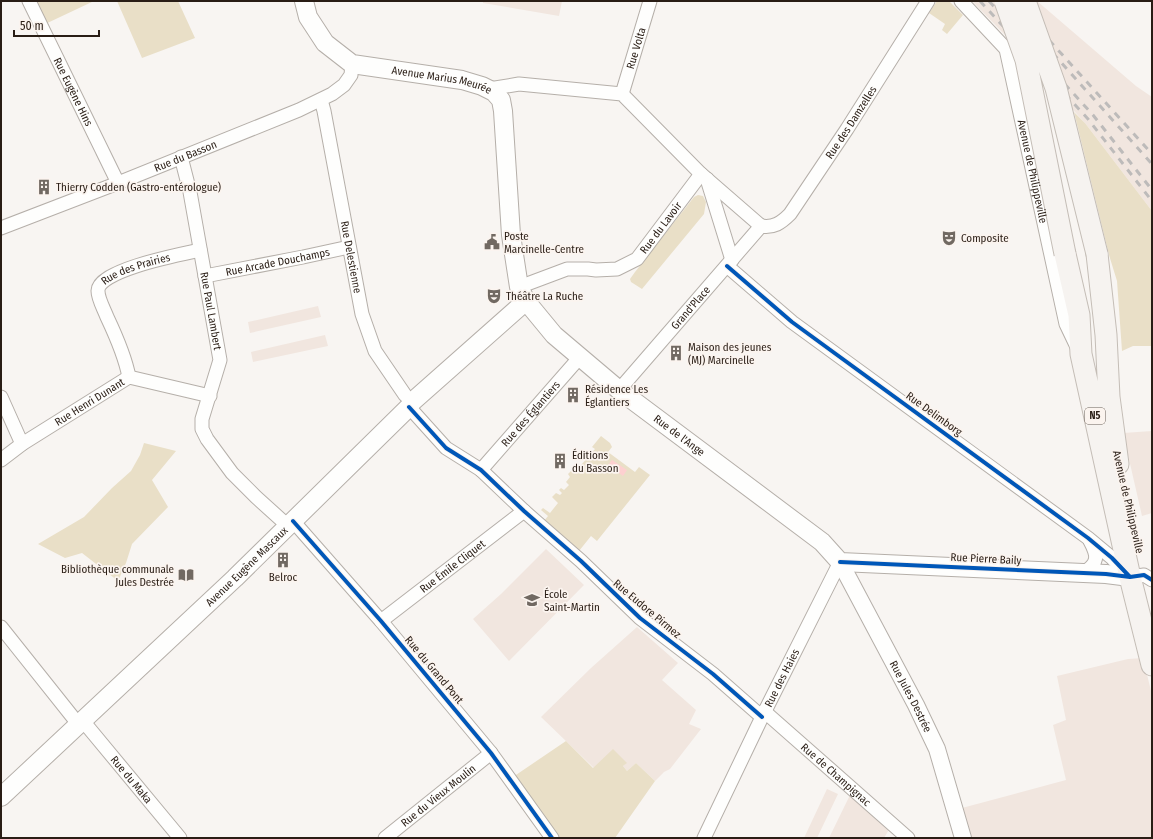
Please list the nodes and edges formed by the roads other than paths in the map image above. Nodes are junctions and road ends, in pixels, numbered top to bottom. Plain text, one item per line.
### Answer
1 (29, 1) edge
2 (304, 1) edge
3 (650, 1) edge
4 (928, 1) edge
5 (961, 1) edge
6 (1004, 1) edge
7 (1025, 1) edge
8 (352, 64) junction
9 (489, 90) junction
10 (622, 94) junction
11 (321, 100) junction
12 (181, 157) junction
13 (704, 177) junction
14 (118, 183) junction
15 (761, 226) junction
16 (1, 228) edge
17 (349, 246) junction
18 (200, 250) junction
19 (730, 263) junction
20 (205, 276) junction
21 (522, 294) junction
22 (1081, 354) junction
23 (580, 357) junction
24 (128, 377) junction
25 (619, 390) junction
26 (210, 396) junction
27 (1, 398) edge
28 (411, 405) junction
29 (22, 444) junction
30 (1, 460) edge
31 (481, 470) junction
32 (524, 511) junction
33 (291, 523) junction
34 (1088, 538) junction
35 (840, 562) junction
36 (1083, 573) junction
37 (1142, 577) edge
38 (1152, 606) edge
39 (381, 621) junction
40 (1, 627) edge
41 (1152, 665) edge
42 (763, 714) junction
43 (81, 723) junction
44 (491, 753) junction
45 (1, 798) edge
46 (180, 838) edge
47 (385, 838) edge
48 (552, 838) edge
49 (704, 838) edge
50 (908, 838) edge
51 (963, 838) edge

1 - 14 street, Rue Eugène Hins
2 - 8 main road, Avenue Marius Meurée
3 - 10 street, Rue Volta
4 - 15 street, Rue des Damzelles
5 - 22 street, Avenue de Philippeville
6 - 22 main road, Avenue de Philippeville / N5, bridge
7 - 37 main road, Avenue de Philippeville / N5, bridge
8 - 9 main road, Avenue Marius Meurée
8 - 11 street, Rue du Basson
9 - 10 street
9 - 21 main road, Avenue Marius Meurée
10 - 13 street
11 - 12 street, Rue du Basson
11 - 17 street, Rue Delestienne
12 - 14 street, Rue du Basson
12 - 18 street, Rue Paul Lambert
13 - 15 street
13 - 19 street
13 - 21 street, Rue du Lavoir
14 - 16 street, Rue du Basson
15 - 19 street, Grand'Place
17 - 20 street, Rue Arcade Douchamps
17 - 28 street, Rue Delestienne
18 - 20 street, Rue Paul Lambert
18 - 24 street, Rue des Prairies
19 - 25 street, Grand'Place
19 - 34 street, Rue Delimborg
20 - 26 street, Rue Paul Lambert
21 - 23 main road, Rue de l'Ange
21 - 28 main road, Avenue Eugène Mascaux
22 - 37 main road, Avenue de Philippeville / N5
23 - 25 main road, Rue de l'Ange
23 - 31 street, Rue des Églantiers
24 - 26 street, Rue Henri Dunant
24 - 29 street, Rue Henri Dunant
25 - 35 main road, Rue de l'Ange
26 - 33 street, Rue Paul Lambert
27 - 29 street
28 - 31 street, Rue Delestienne
28 - 33 main road, Avenue Eugène Mascaux
29 - 30 street, Rue Henri Dunant
31 - 32 street, Rue Eudore Pirmez
32 - 39 street, Rue Émile Cliquet
32 - 42 street, Rue Eudore Pirmez
33 - 39 street, Rue du Grand Pont
33 - 43 main road, Avenue Eugène Mascaux
34 - 36 street
34 - 37 street, Rue Delimborg
35 - 36 main road, Rue Pierre Baily
35 - 42 street, Rue des Haies
35 - 51 street, Rue Jules Destrée
36 - 37 main road, Rue Pierre Baily
37 - 38 main road, Avenue de Philippeville / N5
37 - 41 main road, Avenue de Philippeville / N5
39 - 44 street, Rue du Grand Pont
40 - 43 street, Rue du Maka
42 - 49 street, Rue des Haies
42 - 50 street, Rue de Champignac
43 - 45 main road, Avenue Eugène Mascaux
43 - 46 street, Rue du Maka
44 - 47 street, Rue du Vieux Moulin
44 - 48 street, Rue du Grand Pont

